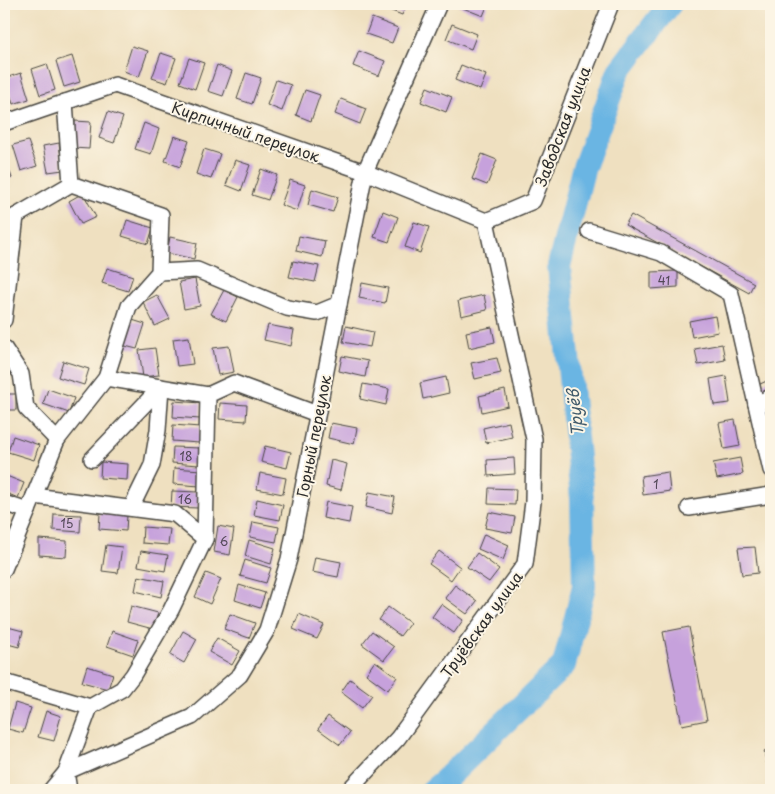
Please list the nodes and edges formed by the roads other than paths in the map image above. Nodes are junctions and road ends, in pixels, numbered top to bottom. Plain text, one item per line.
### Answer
1 (439, 4) edge
2 (610, 4) edge
3 (65, 102) junction
4 (4, 123) edge
5 (365, 172) junction
6 (71, 184) junction
7 (10, 220) edge
8 (486, 221) junction
9 (589, 231) dead end
10 (159, 272) junction
11 (339, 304) junction
12 (4, 320) edge
13 (4, 348) edge
14 (106, 378) junction
15 (161, 387) junction
16 (208, 395) junction
17 (771, 397) edge
18 (756, 404) junction
19 (317, 414) junction
20 (56, 440) junction
21 (92, 459) dead end
22 (771, 470) edge
23 (771, 495) edge
24 (34, 496) junction
25 (4, 503) edge
26 (131, 508) junction
27 (689, 508) dead end
28 (28, 511) junction
29 (205, 539) junction
30 (4, 570) edge
31 (4, 682) edge
32 (90, 708) junction
33 (66, 772) junction
34 (51, 790) edge
35 (69, 790) edge
36 (349, 790) edge

1 - 5 street, Горный переулок
2 - 8 street, Заводская улица
3 - 4 street, Кирпичный переулок
3 - 5 street, Кирпичный переулок
3 - 6 street
5 - 8 street, Кирпичный переулок
5 - 11 street, Горный переулок
6 - 7 street
6 - 10 street
7 - 12 street
8 - 36 street, Труёвская улица
9 - 18 street
10 - 11 street
10 - 14 street
11 - 19 street, Горный переулок
13 - 20 street
14 - 15 street
14 - 20 street
15 - 16 street
15 - 21 street
15 - 26 street
16 - 19 street
16 - 29 street
17 - 18 street
18 - 22 street
19 - 33 street, Горный переулок
20 - 24 street
23 - 27 street
24 - 26 street
24 - 28 street
25 - 28 street
26 - 29 street
28 - 30 street
29 - 32 street
31 - 32 street
32 - 33 street
33 - 34 street
33 - 35 street

